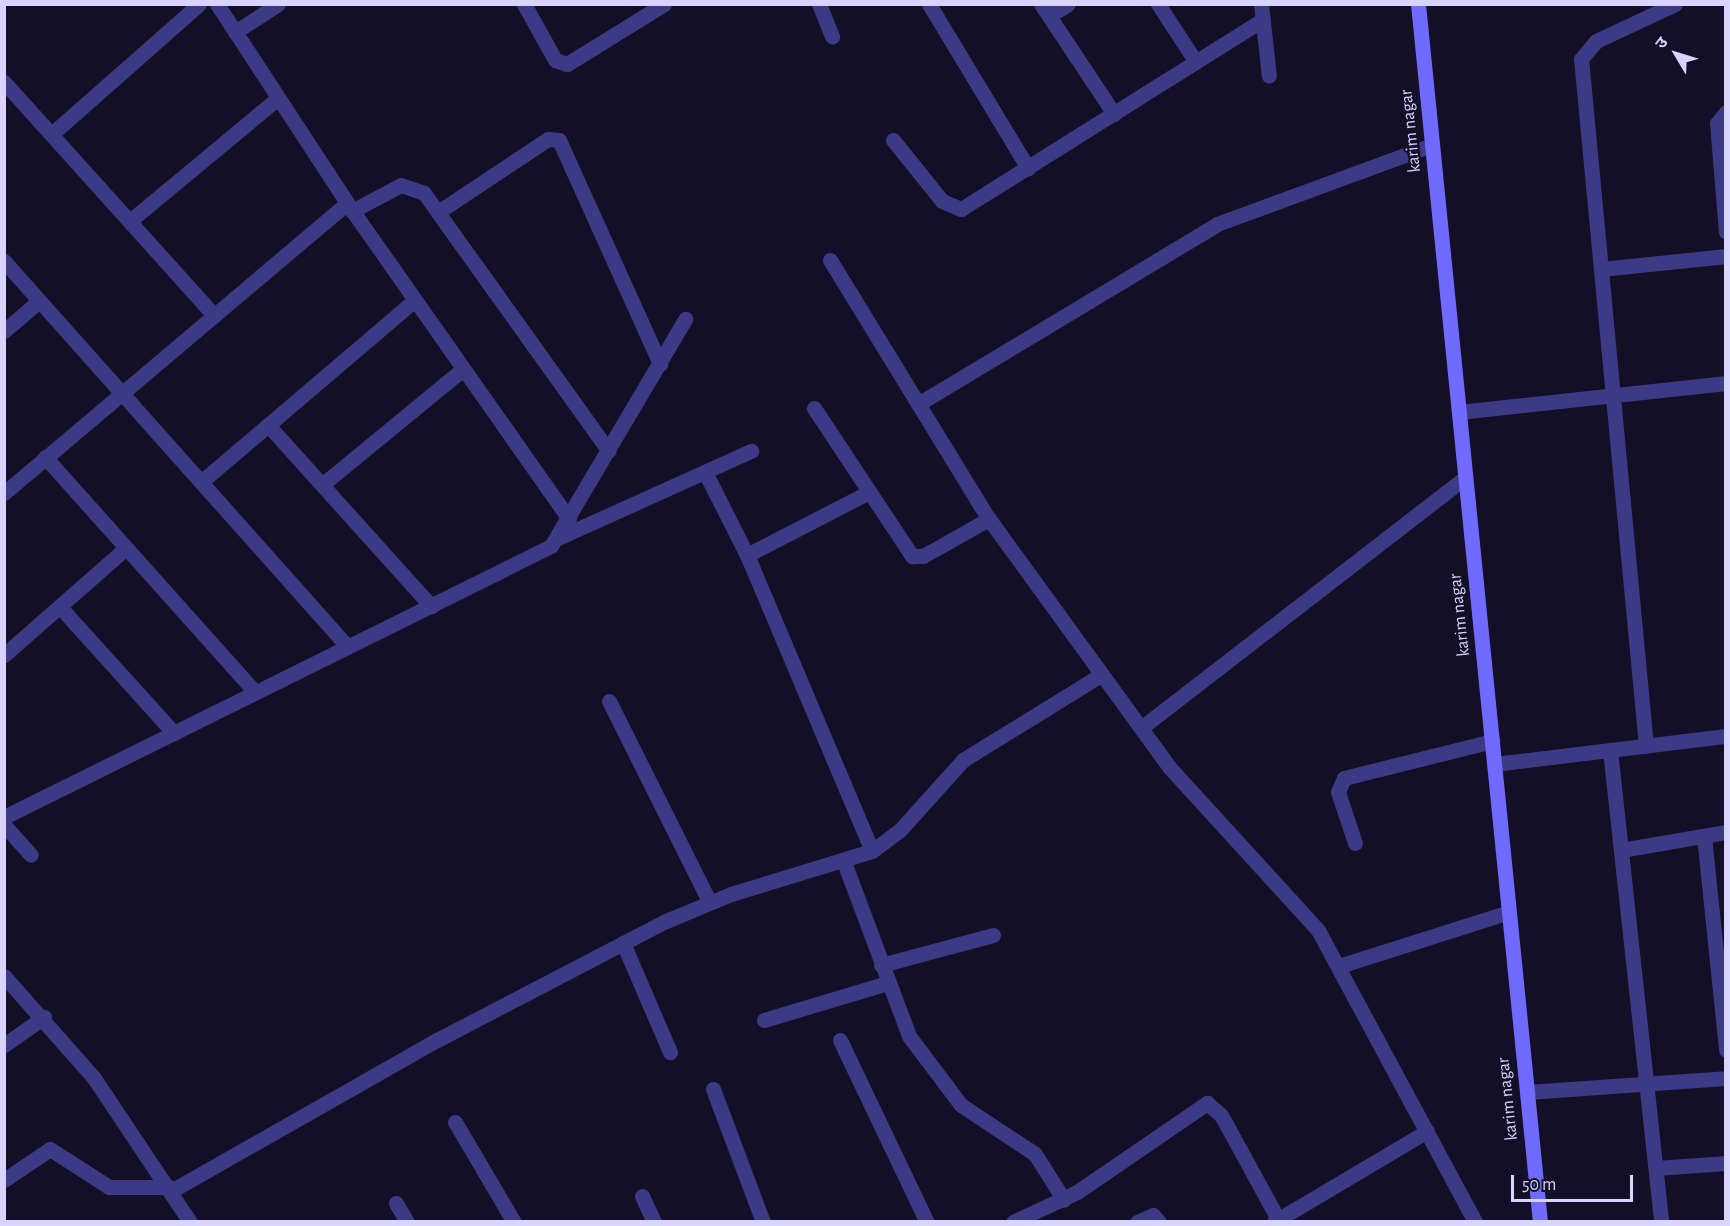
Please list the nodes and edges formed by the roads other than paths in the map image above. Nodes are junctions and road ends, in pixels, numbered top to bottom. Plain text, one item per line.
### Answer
1 (199, 4) edge
2 (217, 4) edge
3 (278, 4) edge
4 (664, 4) edge
5 (819, 4) edge
6 (928, 4) edge
7 (1068, 4) edge
8 (1158, 4) edge
9 (1418, 4) edge
10 (1675, 4) edge
11 (525, 5) edge
12 (1045, 10) edge
13 (1262, 12) edge
14 (235, 32) junction
15 (832, 37) dead end
16 (1196, 62) junction
17 (1269, 76) dead end
18 (4, 82) edge
19 (278, 98) junction
20 (1725, 112) edge
21 (1114, 114) junction
22 (54, 132) junction
23 (893, 140) dead end
24 (1432, 145) junction
25 (1028, 168) junction
26 (349, 207) junction
27 (438, 212) junction
28 (131, 220) junction
29 (1725, 232) edge
30 (1725, 256) edge
31 (830, 260) dead end
32 (4, 261) edge
33 (1601, 269) junction
34 (415, 300) junction
35 (39, 301) junction
36 (213, 314) junction
37 (685, 320) dead end
38 (4, 331) edge
39 (660, 364) junction
40 (463, 369) junction
41 (1725, 383) edge
42 (119, 392) junction
43 (1614, 393) junction
44 (918, 404) junction
45 (814, 408) dead end
46 (1459, 412) junction
47 (268, 425) junction
48 (609, 451) junction
49 (751, 451) dead end
50 (45, 457) junction
51 (705, 472) junction
52 (1466, 478) junction
53 (201, 483) junction
54 (323, 484) junction
55 (4, 493) edge
56 (867, 493) junction
57 (569, 519) junction
58 (989, 519) junction
59 (558, 538) junction
60 (126, 548) junction
61 (747, 555) junction
62 (431, 606) junction
63 (60, 607) junction
64 (347, 646) junction
65 (4, 655) edge
66 (1102, 674) junction
67 (255, 692) junction
68 (609, 701) dead end
69 (1141, 728) junction
70 (174, 733) junction
71 (1725, 736) edge
72 (1492, 741) junction
73 (1646, 746) junction
74 (1610, 750) junction
75 (1494, 764) junction
76 (4, 818) edge
77 (4, 825) edge
78 (1725, 832) edge
79 (1704, 836) junction
80 (1355, 843) dead end
81 (1621, 850) junction
82 (872, 851) junction
83 (31, 855) dead end
84 (844, 862) junction
85 (709, 901) junction
86 (1509, 912) junction
87 (993, 935) dead end
88 (623, 943) junction
89 (881, 965) junction
90 (1339, 966) junction
91 (4, 976) edge
92 (887, 983) junction
93 (44, 1017) junction
94 (764, 1020) dead end
95 (840, 1040) dead end
96 (4, 1045) edge
97 (1725, 1050) edge
98 (670, 1052) dead end
99 (1725, 1078) edge
100 (1648, 1083) junction
101 (713, 1089) dead end
102 (1527, 1092) junction
103 (455, 1122) dead end
104 (1427, 1131) junction
105 (1725, 1163) edge
106 (1656, 1168) junction
107 (4, 1180) edge
108 (170, 1189) junction
109 (642, 1196) dead end
110 (1064, 1200) junction
111 (396, 1203) dead end
112 (1036, 1217) edge
113 (1276, 1220) edge
114 (190, 1221) edge
115 (407, 1221) edge
116 (514, 1221) edge
117 (654, 1221) edge
118 (763, 1221) edge
119 (927, 1221) edge
120 (1013, 1221) edge
121 (1137, 1221) edge
122 (1159, 1221) edge
123 (1475, 1221) edge
124 (1540, 1221) edge
125 (1661, 1221) edge

1 - 22 street
2 - 14 street
3 - 14 street
4 - 11 street
5 - 15 street
6 - 25 street
7 - 12 street
8 - 16 street
9 - 24 street, karim nagar
10 - 33 street
12 - 21 street
13 - 16 street
13 - 17 street
14 - 19 street
16 - 21 street
18 - 22 street
19 - 26 street
19 - 28 street
20 - 29 street
21 - 25 street
22 - 28 street
23 - 25 street
24 - 44 street
24 - 46 street, karim nagar
26 - 27 street
26 - 34 street
26 - 36 street
27 - 39 street
27 - 48 street
28 - 36 street
30 - 33 street
31 - 44 street
32 - 35 street
33 - 43 street
34 - 40 street
34 - 47 street
35 - 38 street
35 - 42 street
36 - 42 street
37 - 39 street
39 - 48 street
40 - 54 street
40 - 57 street
41 - 43 street
42 - 50 street
42 - 53 street
43 - 46 street
43 - 73 street
44 - 58 street
45 - 56 street
46 - 52 street, karim nagar
47 - 53 street
47 - 54 street
48 - 57 street
49 - 51 street
50 - 55 street
50 - 60 street
51 - 59 street
51 - 61 street
52 - 69 street
52 - 72 street, karim nagar
53 - 64 street
54 - 62 street
56 - 58 street
56 - 61 street
57 - 59 street
58 - 66 street
59 - 62 street
60 - 63 street
60 - 67 street
61 - 82 street
62 - 64 street
63 - 65 street
63 - 70 street
64 - 67 street
66 - 69 street
66 - 82 street
67 - 70 street
68 - 85 street
69 - 90 street
70 - 76 street
71 - 73 street
72 - 75 street, karim nagar
72 - 80 street
73 - 74 street
74 - 75 street
74 - 81 street
75 - 86 street, karim nagar
77 - 83 street
78 - 79 street
79 - 81 street
79 - 97 street
81 - 100 street
82 - 84 street
84 - 85 street
84 - 89 street
85 - 88 street
86 - 90 street
86 - 102 street, karim nagar
87 - 89 street
88 - 98 street
88 - 108 street
89 - 92 street
90 - 104 street
91 - 93 street
92 - 94 street
92 - 110 street
93 - 96 street
93 - 108 street
95 - 119 street
99 - 100 street
100 - 102 street
100 - 106 street
101 - 118 street
102 - 124 street, karim nagar
103 - 116 street
104 - 113 street
104 - 123 street
105 - 106 street
106 - 125 street
107 - 108 street
108 - 114 street
109 - 117 street
110 - 112 street
110 - 113 street
111 - 115 street
112 - 120 street
121 - 122 street

